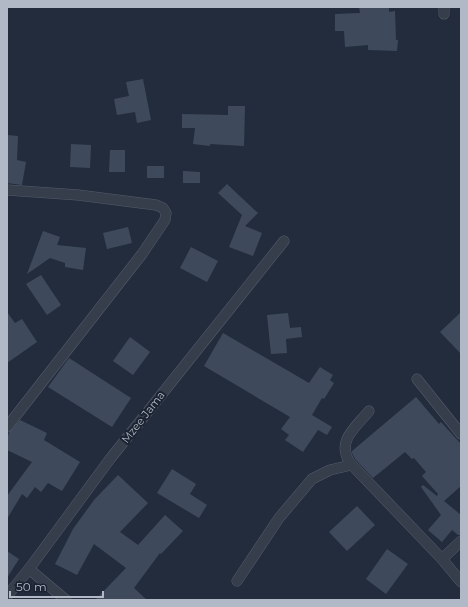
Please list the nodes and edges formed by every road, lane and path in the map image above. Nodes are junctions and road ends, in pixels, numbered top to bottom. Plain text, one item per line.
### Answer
1 (7, 190) edge
2 (284, 241) dead end
3 (417, 379) dead end
4 (368, 411) dead end
5 (7, 427) edge
6 (461, 434) edge
7 (351, 465) junction
8 (461, 541) edge
9 (442, 559) junction
10 (29, 569) junction
11 (237, 581) dead end
12 (461, 582) edge
13 (7, 596) edge
14 (66, 600) edge

1 - 5 street
2 - 10 street, Mzee Jama
3 - 6 street
4 - 7 street
7 - 9 street
7 - 11 street
8 - 9 street
9 - 12 street
10 - 13 street, Mzee Jama
10 - 14 street

